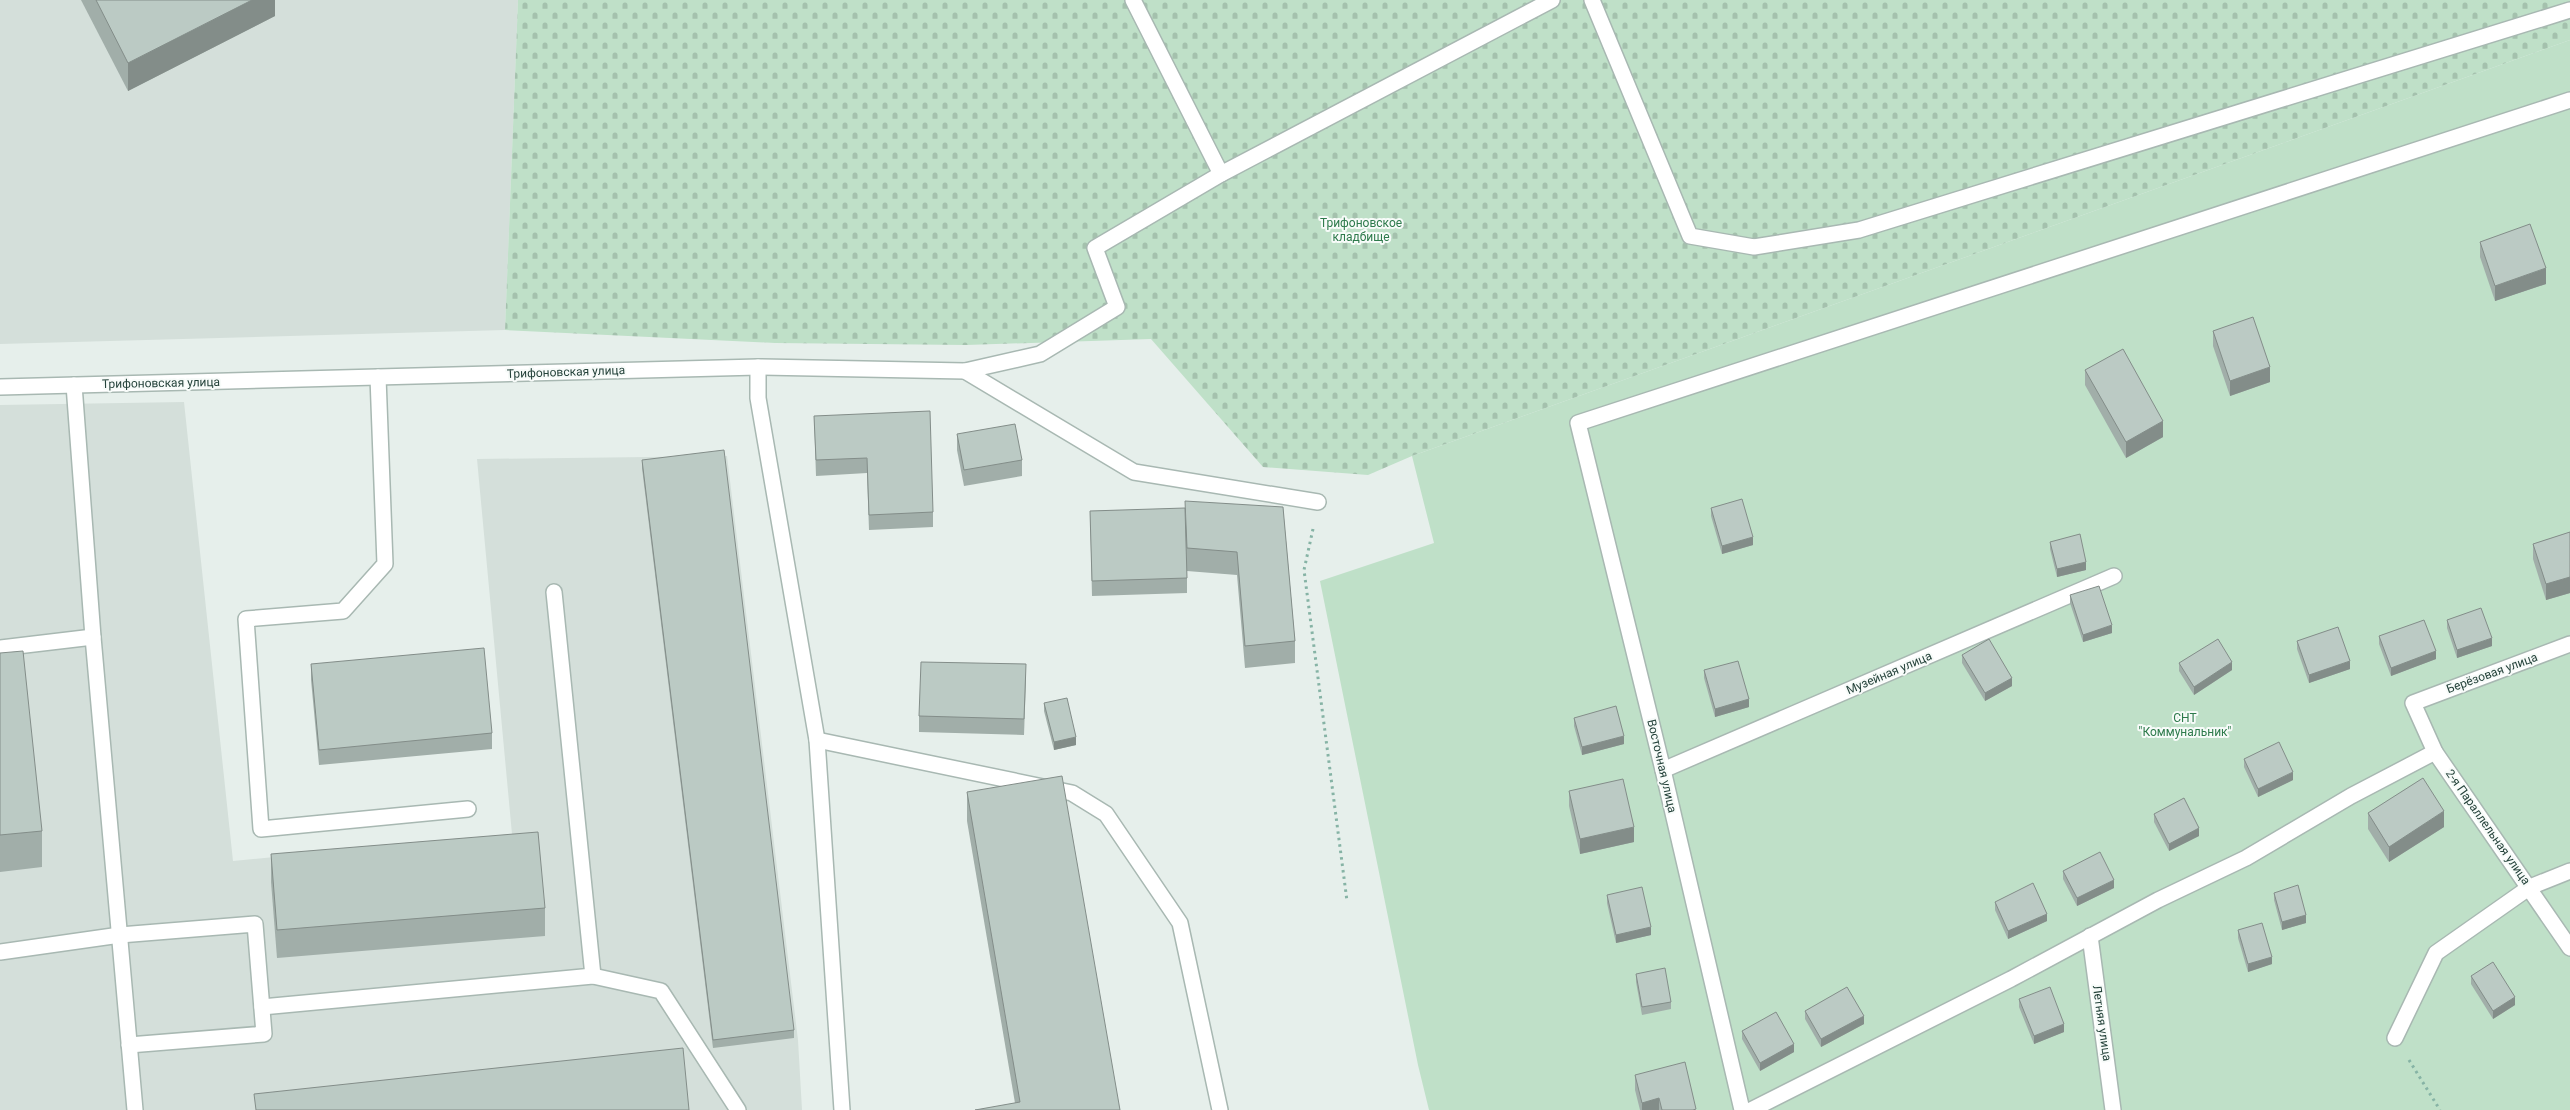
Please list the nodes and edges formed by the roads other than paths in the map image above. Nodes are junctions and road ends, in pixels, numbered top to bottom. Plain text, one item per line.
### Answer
1 (1133, 0) edge
2 (1552, 0) edge
3 (1592, 0) edge
4 (2570, 10) edge
5 (2570, 100) edge
6 (1221, 174) junction
7 (758, 367) junction
8 (965, 371) junction
9 (378, 377) junction
10 (74, 385) junction
11 (0, 387) edge
12 (1318, 502) road end
13 (2114, 576) dead end
14 (554, 592) dead end
15 (93, 637) junction
16 (2570, 644) edge
17 (0, 648) edge
18 (2413, 703) joint
19 (817, 740) junction
20 (2435, 752) junction
21 (1663, 770) junction
22 (468, 809) dead end
23 (2570, 871) edge
24 (2530, 887) junction
25 (120, 935) junction
26 (2090, 936) junction
27 (2570, 948) edge
28 (0, 952) edge
29 (592, 976) junction
30 (262, 1006) junction
31 (2395, 1038) road end
32 (130, 1046) junction
33 (135, 1110) edge
34 (738, 1110) edge
35 (842, 1110) edge
36 (1220, 1110) edge
37 (1742, 1110) edge
38 (1751, 1110) edge
39 (2113, 1110) edge

1 - 6 street
2 - 6 street
3 - 4 street
5 - 21 street, Восточная улица
6 - 8 street, Трифоновская улица
7 - 8 street, Трифоновская улица
7 - 9 street, Трифоновская улица
7 - 19 street
8 - 12 street
9 - 10 street, Трифоновская улица
9 - 22 street
10 - 11 street, Трифоновская улица
10 - 15 street
13 - 21 street, Музейная улица
14 - 29 street
15 - 17 street
15 - 25 street
16 - 18 street, Берёзовая улица
18 - 20 street, 2-я Параллельная улица
19 - 35 street
19 - 36 street
20 - 24 street, 2-я Параллельная улица
20 - 26 street
21 - 37 street, Восточная улица
23 - 24 street
24 - 27 street, 2-я Параллельная улица
24 - 31 street
25 - 28 street
25 - 30 street
25 - 32 street
26 - 38 street
26 - 39 street, Летняя улица
29 - 30 street
29 - 34 street
30 - 32 street
32 - 33 street

